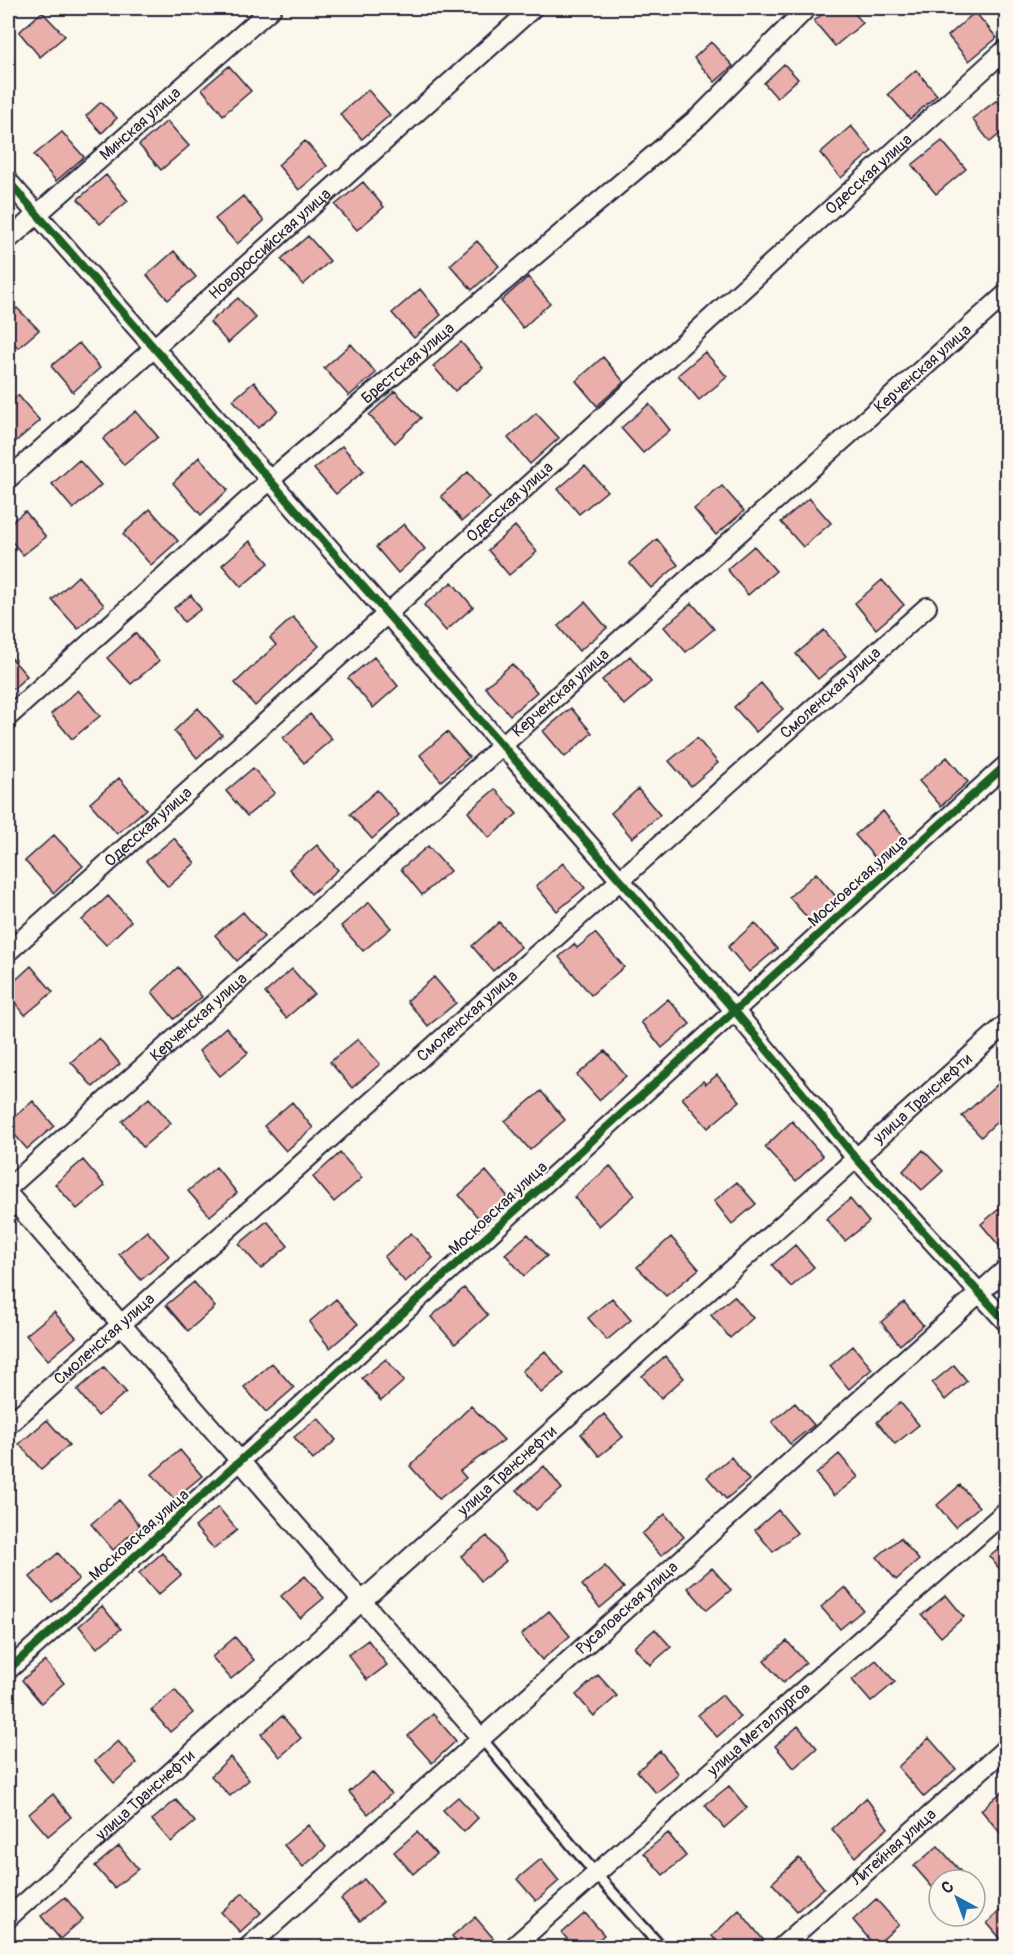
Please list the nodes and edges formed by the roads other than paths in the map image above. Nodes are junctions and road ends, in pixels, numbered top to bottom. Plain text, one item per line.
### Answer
1 (272, 8) edge
2 (533, 8) edge
3 (807, 8) edge
4 (1006, 49) edge
5 (8, 181) edge
6 (37, 214) junction
7 (8, 240) edge
8 (1006, 294) edge
9 (154, 348) junction
10 (8, 479) edge
11 (270, 480) junction
12 (927, 607) dead end
13 (387, 614) junction
14 (8, 717) edge
15 (503, 746) junction
16 (1006, 765) edge
17 (620, 879) junction
18 (8, 952) edge
19 (734, 1010) junction
20 (1006, 1024) edge
21 (856, 1158) junction
22 (8, 1188) edge
23 (8, 1194) edge
24 (1006, 1269) edge
25 (981, 1292) junction
26 (1006, 1322) edge
27 (121, 1324) junction
28 (8, 1425) edge
29 (241, 1462) junction
30 (1006, 1511) edge
31 (362, 1600) junction
32 (8, 1670) edge
33 (481, 1738) junction
34 (1006, 1748) edge
35 (596, 1874) junction
36 (8, 1918) edge
37 (247, 1947) edge
38 (513, 1947) edge
39 (662, 1947) edge
40 (780, 1947) edge

1 - 6 street, Минская улица
2 - 9 street, Новороссийская улица
3 - 11 street, Брестская улица
4 - 13 street, Одесская улица
5 - 6 street
6 - 7 street, Минская улица
6 - 9 street
8 - 15 street, Керченская улица
9 - 10 street, Новороссийская улица
9 - 11 street
11 - 13 street
11 - 14 street, Брестская улица
12 - 17 street, Смоленская улица
13 - 15 street
13 - 18 street, Одесская улица
15 - 17 street
15 - 22 street, Керченская улица
16 - 19 street, Московская улица
17 - 19 street
17 - 27 street, Смоленская улица
19 - 21 street
19 - 29 street, Московская улица
20 - 21 street, улица Транснефти
21 - 25 street
21 - 31 street, улица Транснефти
23 - 27 street
24 - 25 street, Русаловская улица
25 - 26 street
25 - 33 street, Русаловская улица
27 - 28 street, Смоленская улица
27 - 29 street
29 - 31 street
29 - 32 street, Московская улица
30 - 35 street, улица Металлургов
31 - 33 street
31 - 36 street, улица Транснефти
33 - 35 lane
33 - 37 street, Русаловская улица
34 - 40 street, Литейная улица
35 - 38 street, улица Металлургов
35 - 39 lane

